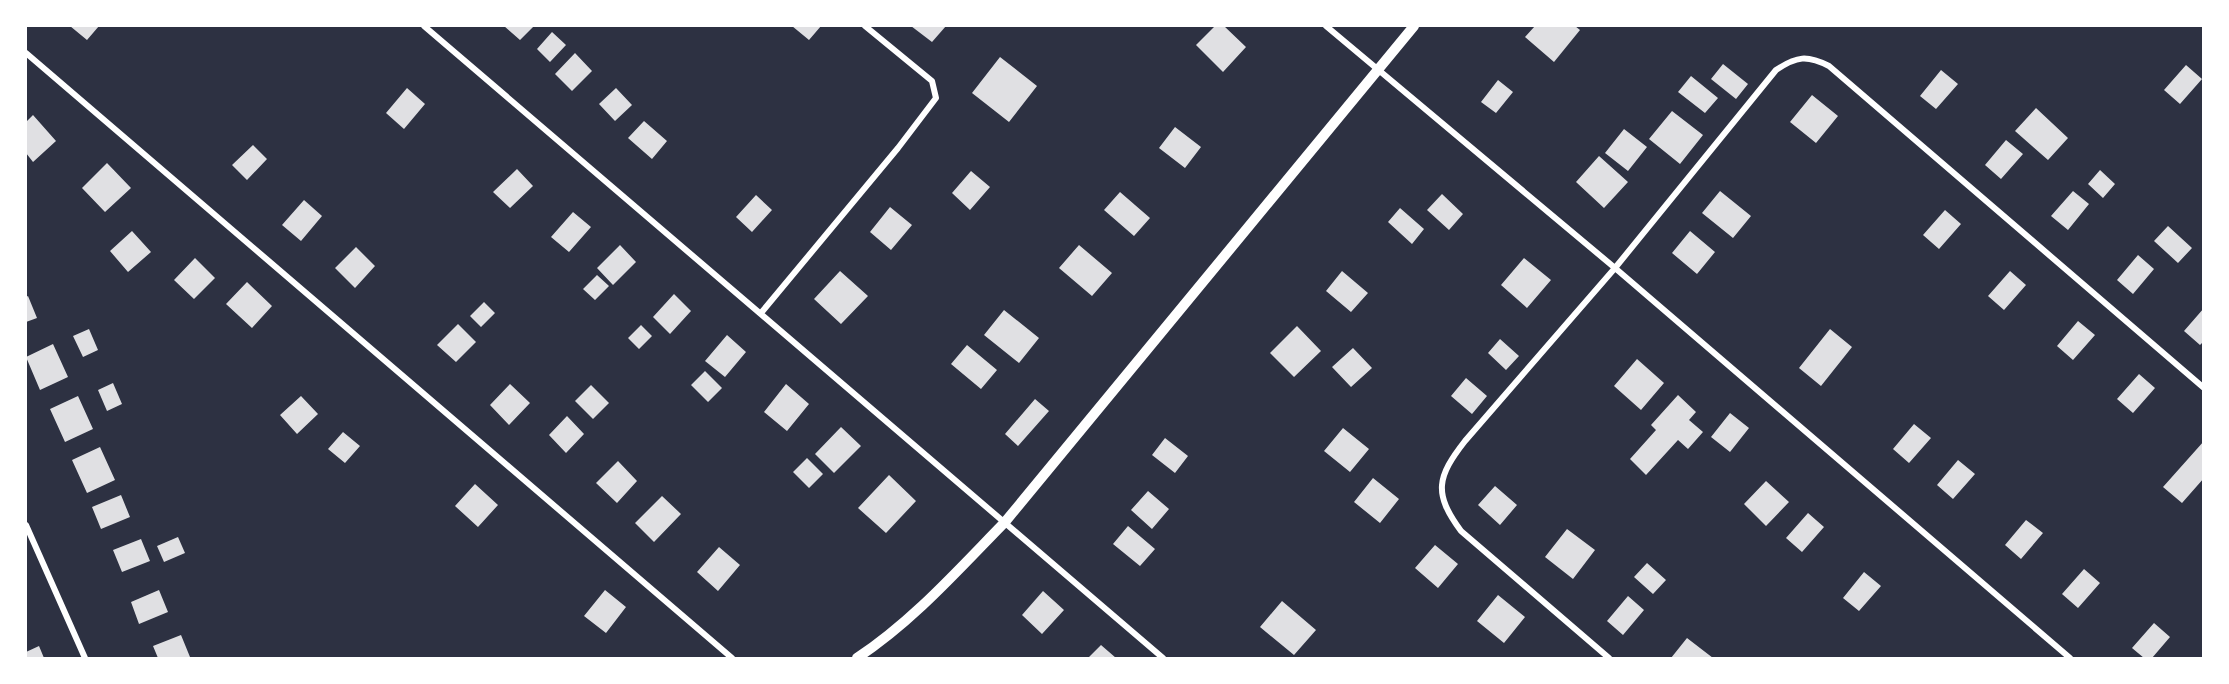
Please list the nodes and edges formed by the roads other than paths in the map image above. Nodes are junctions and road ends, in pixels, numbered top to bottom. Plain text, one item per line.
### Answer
1 (424, 26) edge
2 (865, 26) edge
3 (1326, 26) edge
4 (1414, 26) edge
5 (26, 53) edge
6 (1377, 69) junction
7 (1615, 268) junction
8 (761, 313) junction
9 (2204, 388) edge
10 (1005, 522) junction
11 (26, 525) edge
12 (86, 658) edge
13 (732, 658) edge
14 (857, 658) edge
15 (1163, 658) edge
16 (1609, 658) edge
17 (2070, 658) edge

1 - 8 street
2 - 8 street
3 - 6 street
4 - 6 street
5 - 13 street
6 - 7 street
6 - 10 street
7 - 9 street
7 - 16 street
7 - 17 street
8 - 10 street
10 - 14 street
10 - 15 street
11 - 12 street

